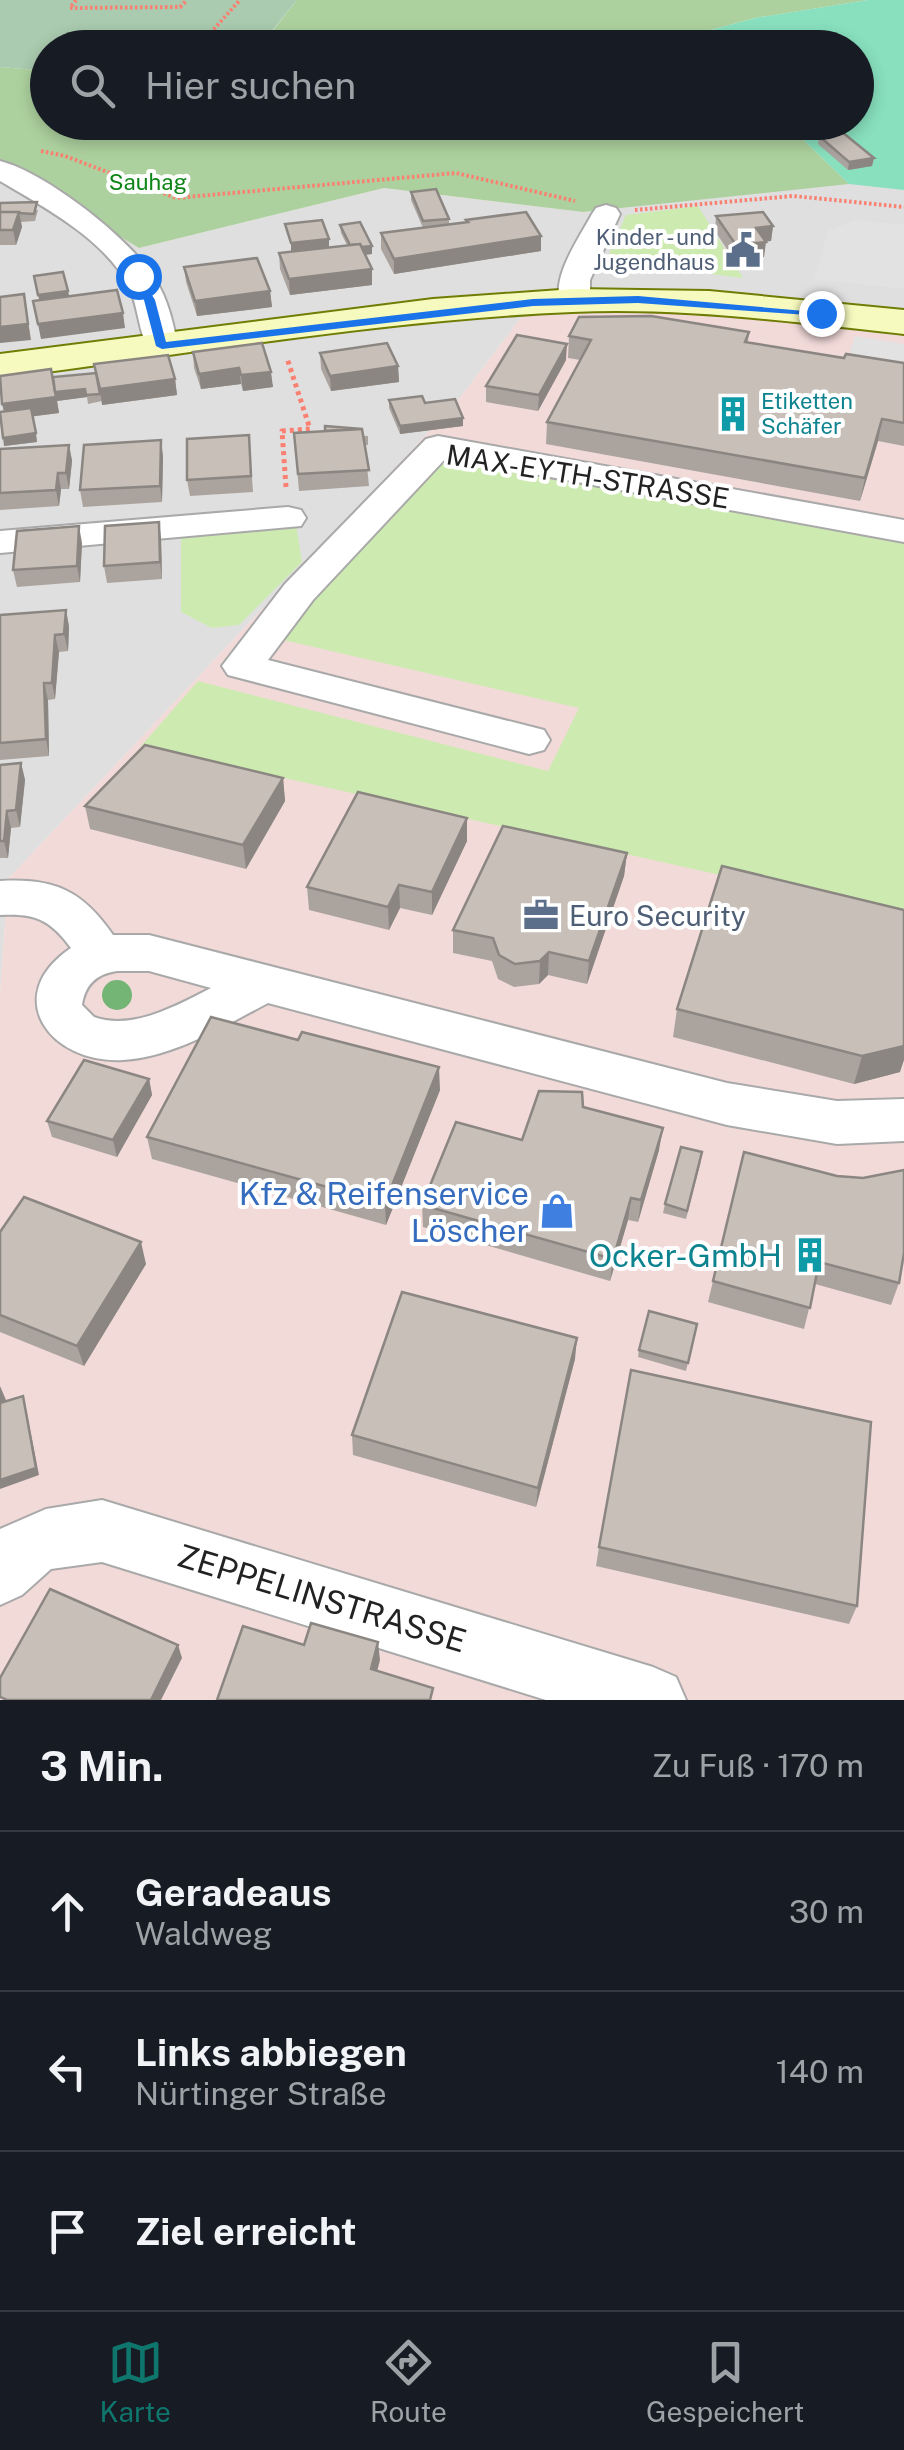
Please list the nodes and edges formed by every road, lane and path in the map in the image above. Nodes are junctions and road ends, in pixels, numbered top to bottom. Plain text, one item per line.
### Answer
1 (76, 0) edge
2 (137, 0) edge
3 (187, 0) edge
4 (240, 0) edge
5 (134, 9) junction
6 (213, 30) edge
7 (33, 150) dead end
8 (0, 169) edge
9 (904, 207) edge
10 (606, 214) junction
11 (574, 300) junction
12 (904, 322) edge
13 (162, 346) junction
14 (0, 366) edge
15 (290, 368) dead end
16 (288, 518) joint
17 (904, 530) edge
18 (0, 542) edge
19 (529, 740) dead end
20 (0, 898) edge
21 (100, 954) junction
22 (263, 983) junction
23 (904, 1120) edge
24 (0, 1572) edge
25 (653, 1700) edge

1 - 5 path
2 - 5 path
3 - 5 path
4 - 6 path
7 - 10 path
8 - 13 street
9 - 10 path
10 - 11 street
11 - 12 main road
11 - 13 main road
13 - 14 main road
15 - 16 path
16 - 18 street
17 - 19 street, MAX-EYTH-STRASSE
20 - 21 street
21 - 22 street
21 - 22 street
22 - 23 street
24 - 25 street, ZEPPELINSTRASSE

